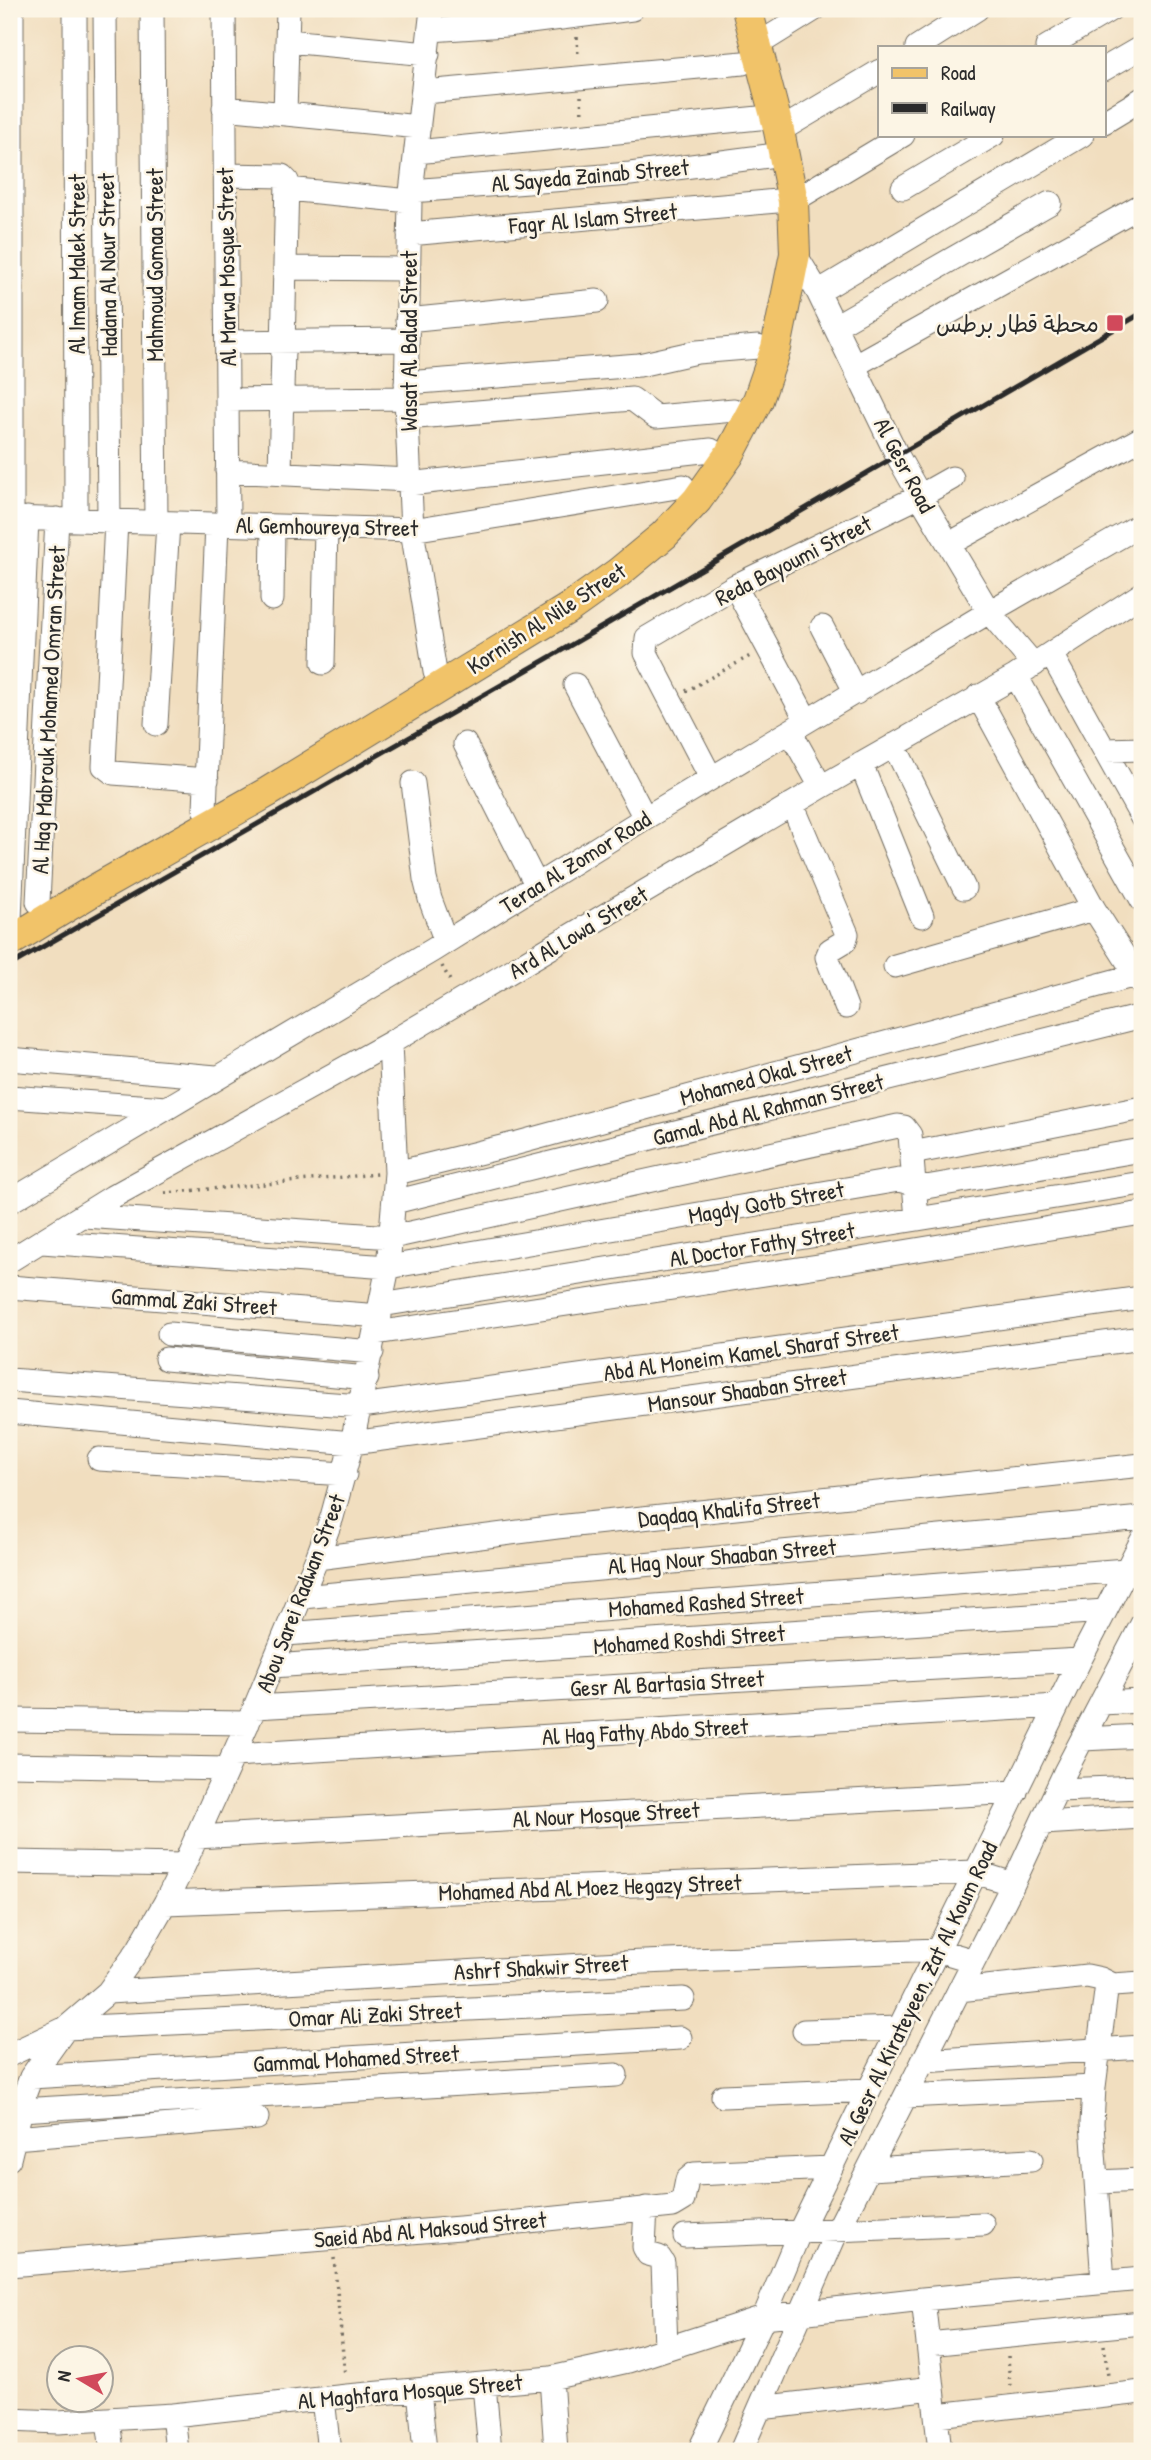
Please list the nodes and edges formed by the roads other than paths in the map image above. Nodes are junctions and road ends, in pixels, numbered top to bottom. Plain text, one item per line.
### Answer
1 (12, 9) edge
2 (75, 9) edge
3 (105, 9) edge
4 (152, 9) edge
5 (224, 9) edge
6 (288, 9) edge
7 (632, 9) edge
8 (727, 9) edge
9 (747, 9) edge
10 (816, 9) edge
11 (977, 9) edge
12 (1111, 9) edge
13 (431, 20) edge
14 (288, 41) junction
15 (919, 46) edge
16 (1049, 46) edge
17 (1142, 47) edge
18 (428, 54) junction
19 (750, 54) junction
20 (1106, 68) edge
21 (878, 72) edge
22 (424, 92) junction
23 (1142, 99) edge
24 (225, 108) junction
25 (285, 114) junction
26 (1106, 121) edge
27 (419, 127) junction
28 (769, 135) junction
29 (901, 136) edge
30 (991, 136) edge
31 (1080, 136) edge
32 (416, 152) junction
33 (225, 176) junction
34 (903, 188) dead end
35 (287, 189) junction
36 (410, 196) junction
37 (785, 201) junction
38 (1050, 203) dead end
39 (1142, 205) edge
40 (409, 234) junction
41 (795, 254) junction
42 (285, 268) junction
43 (408, 269) junction
44 (818, 292) junction
45 (597, 301) dead end
46 (835, 326) junction
47 (407, 330) junction
48 (284, 341) junction
49 (227, 342) junction
50 (758, 347) junction
51 (855, 365) junction
52 (282, 399) junction
53 (227, 400) junction
54 (406, 400) junction
55 (734, 410) junction
56 (1142, 438) edge
57 (711, 450) junction
58 (227, 471) junction
59 (281, 473) junction
60 (953, 478) dead end
61 (409, 482) junction
62 (683, 486) junction
63 (920, 496) junction
64 (16, 518) edge
65 (67, 519) junction
66 (113, 521) junction
67 (162, 522) junction
68 (223, 524) junction
69 (1142, 524) edge
70 (273, 526) junction
71 (326, 528) junction
72 (412, 530) junction
73 (949, 544) junction
74 (735, 586) junction
75 (1142, 594) edge
76 (272, 599) dead end
77 (989, 611) junction
78 (822, 626) dead end
79 (323, 663) dead end
80 (1034, 665) junction
81 (435, 672) junction
82 (575, 685) dead end
83 (856, 693) junction
84 (978, 696) junction
85 (156, 724) dead end
86 (799, 726) junction
87 (466, 744) dead end
88 (894, 745) junction
89 (1142, 749) edge
90 (1105, 750) junction
91 (861, 764) junction
92 (711, 778) junction
93 (413, 783) dead end
94 (821, 787) junction
95 (206, 794) junction
96 (792, 804) junction
97 (1142, 817) edge
98 (645, 818) junction
99 (537, 886) junction
100 (964, 888) dead end
101 (1142, 900) edge
102 (38, 902) junction
103 (1094, 909) junction
104 (922, 916) dead end
105 (9, 927) edge
106 (439, 946) junction
107 (895, 966) dead end
108 (1139, 979) edge
109 (846, 1007) dead end
110 (1142, 1016) edge
111 (390, 1043) junction
112 (9, 1059) edge
113 (216, 1077) junction
114 (9, 1097) edge
115 (167, 1108) junction
116 (1142, 1108) edge
117 (1142, 1150) edge
118 (912, 1153) junction
119 (396, 1173) junction
120 (913, 1182) junction
121 (1142, 1183) edge
122 (9, 1202) edge
123 (394, 1202) junction
124 (1142, 1213) edge
125 (84, 1216) junction
126 (917, 1219) junction
127 (391, 1237) junction
128 (42, 1242) junction
129 (9, 1261) edge
130 (388, 1266) junction
131 (9, 1287) edge
132 (1142, 1298) edge
133 (173, 1300) junction
134 (377, 1326) junction
135 (169, 1334) junction
136 (1142, 1338) edge
137 (166, 1359) junction
138 (367, 1378) junction
139 (9, 1380) edge
140 (163, 1391) junction
141 (360, 1406) junction
142 (9, 1412) edge
143 (352, 1443) junction
144 (99, 1459) dead end
145 (1142, 1465) edge
146 (345, 1474) junction
147 (1142, 1518) edge
148 (1142, 1540) edge
149 (317, 1558) junction
150 (1126, 1570) junction
151 (302, 1597) junction
152 (1105, 1611) junction
153 (1142, 1624) edge
154 (286, 1634) junction
155 (1133, 1657) edge
156 (1080, 1660) junction
157 (272, 1666) junction
158 (1142, 1700) edge
159 (1101, 1703) junction
160 (1057, 1706) junction
161 (251, 1715) junction
162 (9, 1720) edge
163 (1142, 1736) edge
164 (1083, 1739) junction
165 (230, 1762) junction
166 (1030, 1762) junction
167 (9, 1765) edge
168 (1061, 1781) junction
169 (1142, 1787) edge
170 (1016, 1792) junction
171 (1142, 1817) edge
172 (1043, 1823) junction
173 (196, 1837) junction
174 (9, 1862) edge
175 (184, 1865) junction
176 (975, 1872) junction
177 (1013, 1884) junction
178 (165, 1903) junction
179 (937, 1950) junction
180 (974, 1961) junction
181 (1142, 1983) edge
182 (1107, 1984) junction
183 (959, 1990) junction
184 (108, 1992) junction
185 (683, 1999) dead end
186 (66, 2028) junction
187 (899, 2028) junction
188 (804, 2031) dead end
189 (680, 2038) dead end
190 (1142, 2047) edge
191 (1100, 2051) junction
192 (9, 2055) edge
193 (923, 2062) junction
194 (616, 2075) dead end
195 (32, 2077) junction
196 (1094, 2087) junction
197 (869, 2090) junction
198 (723, 2096) dead end
199 (906, 2096) junction
200 (20, 2110) junction
201 (257, 2118) dead end
202 (11, 2149) edge
203 (1031, 2160) dead end
204 (831, 2168) junction
205 (869, 2169) junction
206 (1142, 2180) edge
207 (1097, 2182) junction
208 (646, 2208) junction
209 (983, 2224) dead end
210 (800, 2231) junction
211 (837, 2231) junction
212 (685, 2236) dead end
213 (9, 2265) edge
214 (1142, 2279) edge
215 (1103, 2282) junction
216 (923, 2299) junction
217 (803, 2311) junction
218 (764, 2317) junction
219 (1142, 2323) edge
220 (928, 2344) junction
221 (666, 2347) junction
222 (551, 2378) junction
223 (484, 2385) junction
224 (933, 2388) junction
225 (419, 2390) junction
226 (1142, 2392) edge
227 (323, 2399) junction
228 (761, 2408) junction
229 (937, 2414) junction
230 (173, 2415) junction
231 (9, 2420) edge
232 (108, 2420) junction
233 (112, 2451) edge
234 (177, 2451) edge
235 (329, 2451) edge
236 (425, 2451) edge
237 (490, 2451) edge
238 (556, 2451) edge
239 (699, 2451) edge
240 (742, 2451) edge
241 (940, 2451) edge

1 - 64 street
2 - 65 street, Al Imam Malek Street
3 - 66 street, Hadana Al Nour Street
4 - 67 street, Mahmoud Gomaa Street
5 - 24 street, Al Marwa Mosque Street
6 - 14 street
7 - 13 street
8 - 19 main road, Kornish Al Nile Street
9 - 19 main road, Kornish Al Nile Street
10 - 19 street
11 - 15 street
12 - 16 street
13 - 18 street, Wasat Al Balad Street
14 - 18 street
14 - 25 street
17 - 20 street
18 - 22 street, Wasat Al Balad Street
19 - 22 street
19 - 28 main road, Kornish Al Nile Street
21 - 28 street
22 - 27 street, Wasat Al Balad Street
23 - 26 street
24 - 25 street
24 - 33 street, Al Marwa Mosque Street
25 - 27 street
27 - 32 street, Wasat Al Balad Street
28 - 32 street
28 - 36 street, Al Sayeda Zainab Street
28 - 37 main road, Kornish Al Nile Street
29 - 37 street
30 - 34 street
31 - 44 street
32 - 36 street, Wasat Al Balad Street
33 - 35 street
33 - 49 street, Al Marwa Mosque Street
35 - 36 street, Al Sayeda Zainab Street
35 - 42 street
36 - 40 street, Wasat Al Balad Street
37 - 40 street, Fagr Al Islam Street
37 - 41 main road, Kornish Al Nile Street
37 - 50 main road, Kornish Al Nile Street
38 - 46 street
39 - 51 street
40 - 43 street, Wasat Al Balad Street
41 - 44 street, Al Gesr Road
41 - 105 main road, Kornish Al Nile Street
42 - 43 street
42 - 48 street
43 - 47 street, Wasat Al Balad Street
44 - 46 street, Al Gesr Road
45 - 47 street
46 - 51 street, Al Gesr Road
47 - 48 street
47 - 54 street, Wasat Al Balad Street
48 - 49 street
48 - 52 street
49 - 53 street, Al Marwa Mosque Street
50 - 54 street
50 - 55 main road, Kornish Al Nile Street
51 - 63 street, Al Gesr Road
52 - 53 street
52 - 54 street
52 - 59 street
53 - 58 street, Al Marwa Mosque Street
54 - 55 street
54 - 61 street, Wasat Al Balad Street
55 - 57 main road, Kornish Al Nile Street
56 - 73 street
57 - 61 street
57 - 62 main road, Kornish Al Nile Street
58 - 59 street
58 - 68 street, Al Marwa Mosque Street
59 - 61 street
60 - 63 street, Reda Bayoumi Street
61 - 72 street, Wasat Al Balad Street
62 - 72 street, Al Gemhoureya Street
62 - 81 main road, Kornish Al Nile Street
63 - 73 street, Al Gesr Road
63 - 74 street, Reda Bayoumi Street
64 - 65 street, Al Gemhoureya Street
64 - 105 street
65 - 66 street, Al Gemhoureya Street
65 - 102 street, Al Hag Mabrouk Mohamed Omran Street
66 - 67 street, Al Gemhoureya Street
66 - 95 street, Hadana Al Nour Street
67 - 68 street, Al Gemhoureya Street
67 - 85 street, Mahmoud Gomaa Street
68 - 70 street, Al Gemhoureya Street
68 - 95 street, Al Marwa Mosque Street
69 - 77 street, Teraa Al Zomor Road
70 - 71 street, Al Gemhoureya Street
70 - 76 street
71 - 72 street, Al Gemhoureya Street
71 - 79 street
72 - 81 street, Wasat Al Balad Street
73 - 77 street, Al Gesr Road
74 - 86 street
74 - 92 street, Reda Bayoumi Street
75 - 80 street, Ard Al Lowa' Street
77 - 80 street, Al Gesr Road
77 - 83 street, Teraa Al Zomor Road
78 - 83 street
80 - 84 street, Ard Al Lowa' Street
80 - 90 street
80 - 101 street
81 - 95 main road, Kornish Al Nile Street
82 - 98 street
83 - 86 street, Teraa Al Zomor Road
84 - 88 street, Ard Al Lowa' Street
84 - 103 street
86 - 92 street, Teraa Al Zomor Road
86 - 94 street
87 - 99 street
88 - 91 street, Ard Al Lowa' Street
88 - 100 street
89 - 90 street
90 - 97 street
91 - 94 street, Ard Al Lowa' Street
91 - 104 street
92 - 98 street, Teraa Al Zomor Road
93 - 106 street
94 - 96 street, Ard Al Lowa' Street
95 - 102 main road, Kornish Al Nile Street
96 - 109 street
96 - 111 street, Ard Al Lowa' Street
98 - 99 street, Teraa Al Zomor Road
99 - 106 street, Teraa Al Zomor Road
102 - 105 main road, Kornish Al Nile Street
103 - 107 street
103 - 108 street
106 - 113 street, Teraa Al Zomor Road
108 - 119 street, Mohamed Okal Street
110 - 123 street, Gamal Abd Al Rahman Street
111 - 119 street, Abou Sarei Radwan Street
111 - 125 street, Ard Al Lowa' Street
112 - 113 street
113 - 115 street, Teraa Al Zomor Road
114 - 115 street
115 - 122 street, Teraa Al Zomor Road
116 - 118 street
117 - 120 street, Magdy Qotb Street
118 - 120 street
118 - 127 street
119 - 123 street, Abou Sarei Radwan Street
120 - 126 street
120 - 130 street, Magdy Qotb Street
121 - 126 street, Al Doctor Fathy Street
123 - 127 street, Abou Sarei Radwan Street
124 - 134 street
125 - 127 street
125 - 128 street, Ard Al Lowa' Street
126 - 134 street, Al Doctor Fathy Street
127 - 130 street, Abou Sarei Radwan Street
128 - 129 street, Ard Al Lowa' Street
128 - 130 street, Magdy Qotb Street
130 - 134 street, Abou Sarei Radwan Street
131 - 133 street, Gammal Zaki Street
132 - 141 street, Abd Al Moneim Kamel Sharaf Street
133 - 134 street, Gammal Zaki Street
133 - 135 street
134 - 135 street
134 - 138 street, Abou Sarei Radwan Street
135 - 137 street
136 - 143 street, Mansour Shaaban Street
137 - 138 street
137 - 140 street
138 - 141 street, Abou Sarei Radwan Street
139 - 140 street, Abd Al Moneim Kamel Sharaf Street
140 - 141 street, Abd Al Moneim Kamel Sharaf Street
141 - 143 street, Abou Sarei Radwan Street
142 - 143 street, Mansour Shaaban Street
143 - 146 street, Abou Sarei Radwan Street
144 - 146 street
145 - 149 street, Daqdaq Khalifa Street
146 - 149 street, Abou Sarei Radwan Street
147 - 151 street, Al Hag Nour Shaaban Street
148 - 150 street, Al Gesr Al Kirateyeen, Zat Al Koum Road
149 - 151 street, Abou Sarei Radwan Street
150 - 152 street, Al Gesr Al Kirateyeen, Zat Al Koum Road
150 - 154 street, Mohamed Rashed Street
151 - 154 street, Abou Sarei Radwan Street
152 - 156 street, Al Gesr Al Kirateyeen, Zat Al Koum Road
152 - 157 street, Mohamed Roshdi Street
153 - 155 street, Al Gesr Al Kirateyeen, Zat Al Koum Road
154 - 157 street, Abou Sarei Radwan Street
155 - 159 street, Al Gesr Al Kirateyeen, Zat Al Koum Road
156 - 160 street, Al Gesr Al Kirateyeen, Zat Al Koum Road
156 - 161 street, Gesr Al Bartasia Street
157 - 161 street, Abou Sarei Radwan Street
158 - 159 street
159 - 164 street, Al Gesr Al Kirateyeen, Zat Al Koum Road
160 - 165 street, Al Hag Fathy Abdo Street
160 - 166 street, Al Gesr Al Kirateyeen, Zat Al Koum Road
161 - 162 street, Gesr Al Bartasia Street
161 - 165 street, Abou Sarei Radwan Street
163 - 164 street
164 - 168 street, Al Gesr Al Kirateyeen, Zat Al Koum Road
165 - 167 street, Al Hag Fathy Abdo Street
165 - 173 street, Abou Sarei Radwan Street
166 - 168 street
166 - 170 street, Al Gesr Al Kirateyeen, Zat Al Koum Road
168 - 169 street
168 - 172 street, Al Gesr Al Kirateyeen, Zat Al Koum Road
170 - 173 street, Al Nour Mosque Street
170 - 176 street, Al Gesr Al Kirateyeen, Zat Al Koum Road
171 - 172 street
172 - 177 street, Al Gesr Al Kirateyeen, Zat Al Koum Road
173 - 175 street, Abou Sarei Radwan Street
174 - 175 street
175 - 178 street, Abou Sarei Radwan Street
176 - 177 street, Mohamed Abd Al Moez Hegazy Street
176 - 178 street, Mohamed Abd Al Moez Hegazy Street
176 - 179 street, Al Gesr Al Kirateyeen, Zat Al Koum Road
177 - 180 street, Al Gesr Al Kirateyeen, Zat Al Koum Road
178 - 184 street, Abou Sarei Radwan Street
179 - 180 street, Ashrf Shakwir Street
179 - 184 street, Ashrf Shakwir Street
179 - 187 street, Al Gesr Al Kirateyeen, Zat Al Koum Road
180 - 183 street, Al Gesr Al Kirateyeen, Zat Al Koum Road
181 - 182 street
182 - 183 street
182 - 191 street
183 - 193 street, Al Gesr Al Kirateyeen, Zat Al Koum Road
184 - 186 street, Abou Sarei Radwan Street
185 - 186 street, Omar Ali Zaki Street
186 - 192 street, Abou Sarei Radwan Street
186 - 195 street
187 - 188 street
187 - 197 street, Al Gesr Al Kirateyeen, Zat Al Koum Road
189 - 195 street, Gammal Mohamed Street
190 - 191 street
191 - 193 street
191 - 196 street
193 - 199 street, Al Gesr Al Kirateyeen, Zat Al Koum Road
194 - 200 street
195 - 200 street
196 - 199 street
196 - 207 street
197 - 198 street
197 - 204 street, Al Gesr Al Kirateyeen, Zat Al Koum Road
199 - 205 street, Al Gesr Al Kirateyeen, Zat Al Koum Road
200 - 202 street
201 - 202 street
203 - 205 street
204 - 208 street, Saeid Abd Al Maksoud Street
204 - 210 street, Al Gesr Al Kirateyeen, Zat Al Koum Road
205 - 211 street, Al Gesr Al Kirateyeen, Zat Al Koum Road
206 - 207 street
207 - 215 street
208 - 213 street, Saeid Abd Al Maksoud Street
208 - 221 street
209 - 211 street
210 - 211 street
210 - 212 street
210 - 218 street, Al Gesr Al Kirateyeen, Zat Al Koum Road
211 - 217 street, Al Gesr Al Kirateyeen, Zat Al Koum Road
214 - 215 street, Al Maghfara Mosque Street
215 - 216 street, Al Maghfara Mosque Street
216 - 217 street, Al Maghfara Mosque Street
216 - 220 street
217 - 218 street, Al Maghfara Mosque Street
217 - 228 street, Al Gesr Al Kirateyeen, Zat Al Koum Road
218 - 221 street, Al Maghfara Mosque Street
218 - 239 street, Al Gesr Al Kirateyeen, Zat Al Koum Road
219 - 220 street
220 - 224 street
221 - 222 street, Al Maghfara Mosque Street
222 - 223 street, Al Maghfara Mosque Street
222 - 238 street
223 - 225 street, Al Maghfara Mosque Street
223 - 237 street
224 - 228 street
224 - 229 street
225 - 227 street, Al Maghfara Mosque Street
225 - 236 street
226 - 229 street
227 - 230 street, Al Maghfara Mosque Street
227 - 235 street
228 - 240 street, Al Gesr Al Kirateyeen, Zat Al Koum Road
229 - 241 street
230 - 232 street, Al Maghfara Mosque Street
230 - 234 street
231 - 232 street, Al Maghfara Mosque Street
232 - 233 street

